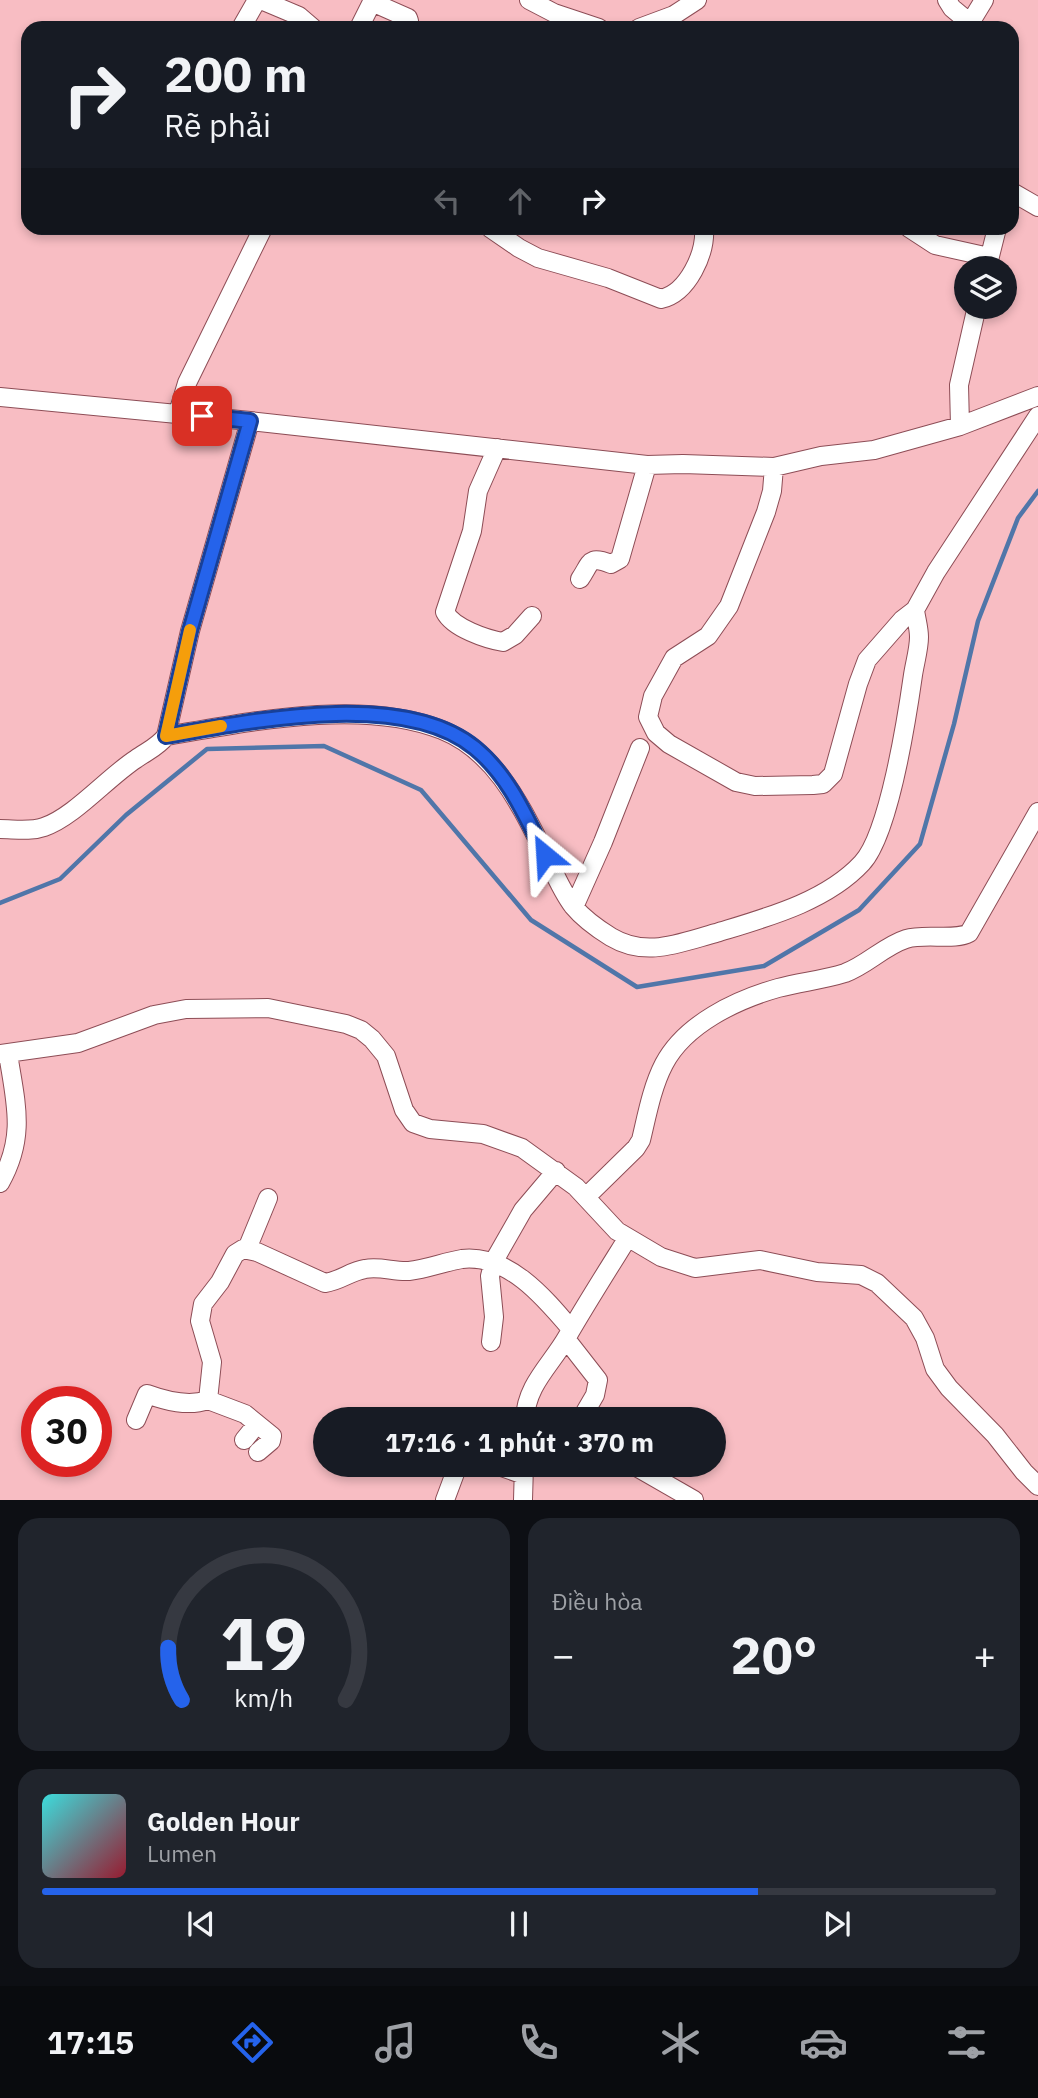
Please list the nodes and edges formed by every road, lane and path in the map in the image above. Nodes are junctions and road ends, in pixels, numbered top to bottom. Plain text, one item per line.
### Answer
1 (259, 0) edge
2 (529, 0) edge
3 (697, 0) edge
4 (947, 0) edge
5 (984, 0) edge
6 (373, 1) edge
7 (246, 21) edge
8 (305, 21) edge
9 (363, 21) edge
10 (409, 21) edge
11 (577, 21) edge
12 (658, 21) edge
13 (967, 21) edge
14 (975, 21) edge
15 (1019, 196) edge
16 (1038, 207) edge
17 (259, 235) edge
18 (500, 235) edge
19 (705, 235) edge
20 (920, 235) edge
21 (995, 235) edge
22 (969, 256) edge
23 (990, 256) edge
24 (974, 319) edge
25 (1038, 396) edge
26 (0, 397) edge
27 (177, 413) junction
28 (1038, 416) edge
29 (250, 421) junction
30 (960, 426) junction
31 (497, 448) junction
32 (647, 465) junction
33 (774, 467) junction
34 (580, 579) dead end
35 (915, 610) junction
36 (532, 616) dead end
37 (166, 736) junction
38 (640, 748) dead end
39 (1038, 813) edge
40 (0, 829) edge
41 (573, 907) junction
42 (4, 1054) edge
43 (556, 1171) junction
44 (0, 1184) edge
45 (586, 1197) junction
46 (268, 1198) dead end
47 (627, 1239) junction
48 (247, 1249) junction
49 (494, 1261) junction
50 (569, 1334) junction
51 (491, 1342) dead end
52 (208, 1400) junction
53 (527, 1407) edge
54 (588, 1407) edge
55 (136, 1420) dead end
56 (251, 1446) dead end
57 (453, 1477) edge
58 (524, 1477) edge
59 (654, 1477) edge
60 (1038, 1486) edge
61 (444, 1500) edge
62 (523, 1500) edge
63 (694, 1500) edge

1 - 7 street
1 - 8 street
2 - 11 street
3 - 12 street
4 - 13 street
5 - 14 street
6 - 9 street
6 - 10 street
15 - 16 street
17 - 27 street
18 - 19 street
20 - 22 street
21 - 23 street
24 - 30 street
25 - 30 street
26 - 27 street
27 - 29 street
28 - 35 street
29 - 31 street
29 - 37 street
30 - 33 street
31 - 32 street
31 - 36 street
32 - 33 street
32 - 34 street
33 - 35 street
35 - 41 street
37 - 40 street
37 - 41 street
38 - 41 street
39 - 45 street
42 - 43 street
42 - 44 street
43 - 45 street
43 - 49 street
45 - 47 street
46 - 48 street
47 - 50 street
47 - 60 street
48 - 49 street
48 - 52 street
49 - 50 street
49 - 51 street
50 - 53 street
50 - 54 street
52 - 55 street
52 - 56 street
57 - 61 street
58 - 62 street
59 - 63 street

